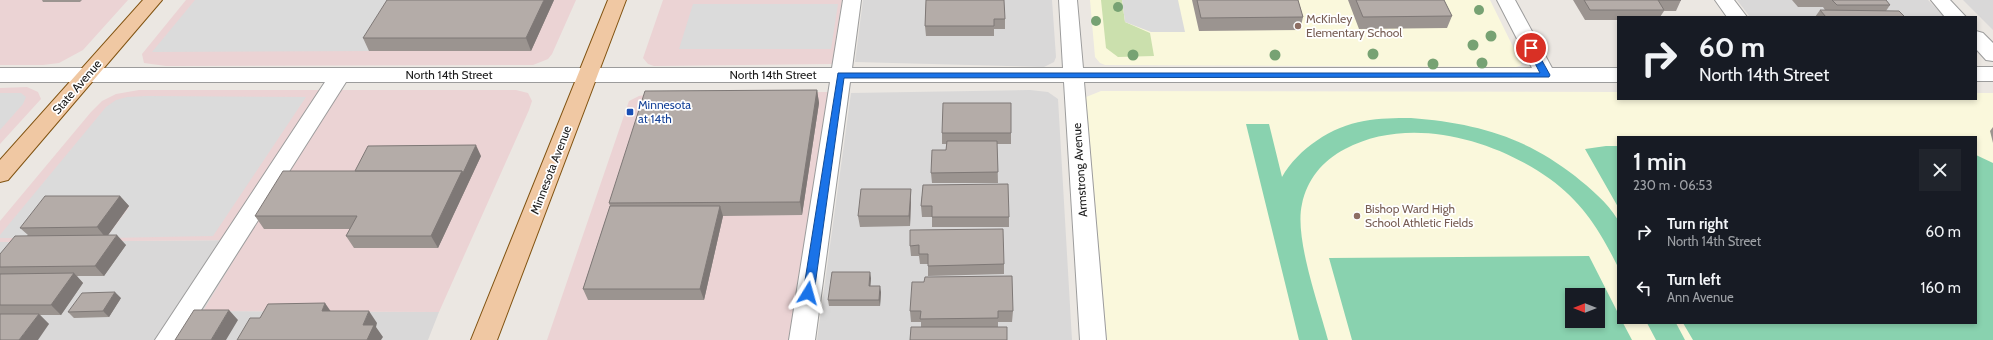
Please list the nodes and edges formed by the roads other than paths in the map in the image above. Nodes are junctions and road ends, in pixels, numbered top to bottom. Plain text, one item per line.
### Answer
1 (153, 0) edge
2 (617, 0) edge
3 (852, 0) edge
4 (1068, 0) edge
5 (1506, 0) edge
6 (1724, 0) edge
7 (1940, 0) edge
8 (1736, 16) edge
9 (1955, 16) edge
10 (1977, 38) edge
11 (1993, 55) edge
12 (1977, 74) edge
13 (1993, 74) edge
14 (840, 75) junction
15 (1073, 75) junction
16 (1546, 75) junction
17 (1617, 75) edge
18 (86, 76) junction
19 (339, 76) junction
20 (588, 76) junction
21 (1, 77) edge
22 (0, 174) edge
23 (168, 340) edge
24 (484, 340) edge
25 (802, 340) edge
26 (1093, 340) edge

1 - 18 main road, State Avenue
2 - 20 main road, Minnesota Avenue
3 - 14 street
4 - 15 street, Armstrong Avenue
5 - 16 street
6 - 8 street
7 - 9 street
10 - 11 street
12 - 13 street
14 - 15 street, North 14th Street
14 - 20 street, North 14th Street
14 - 25 street
15 - 16 street, North 14th Street
15 - 26 street, Armstrong Avenue
16 - 17 street, North 14th Street
18 - 19 street, North 14th Street
18 - 21 street, North 14th Street
18 - 22 main road, State Avenue
19 - 20 street, North 14th Street
19 - 23 street
20 - 24 main road, Minnesota Avenue

